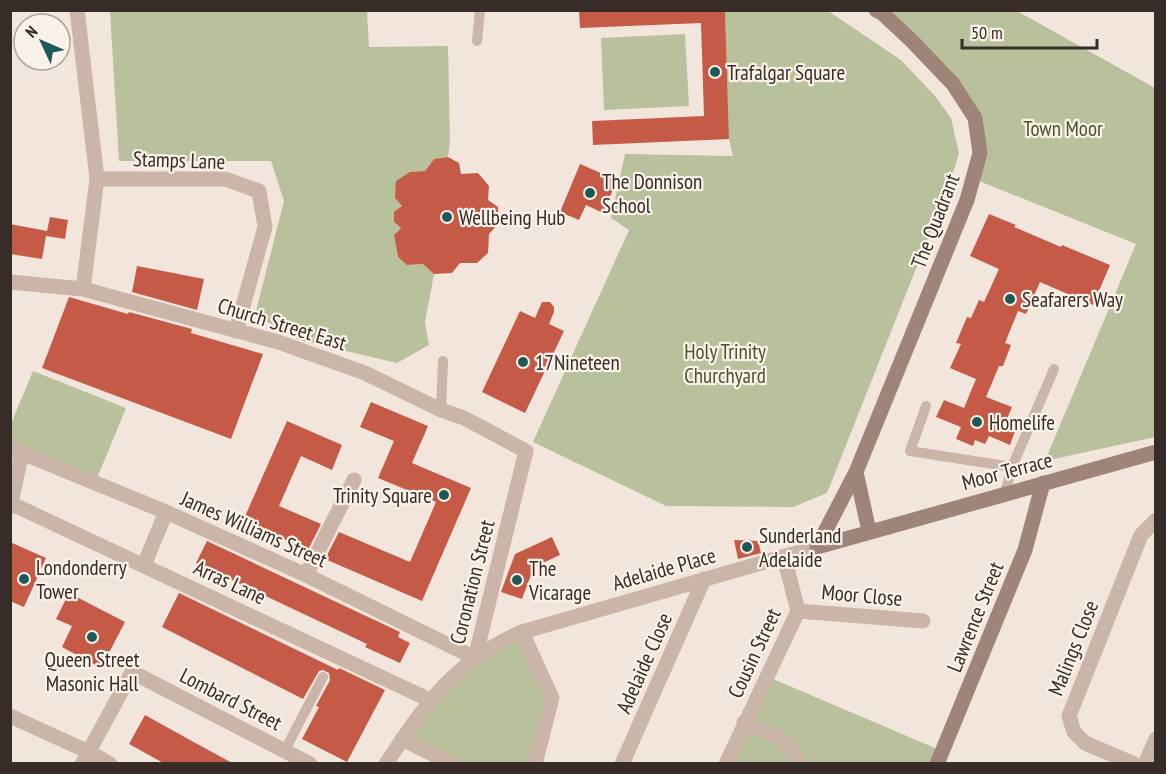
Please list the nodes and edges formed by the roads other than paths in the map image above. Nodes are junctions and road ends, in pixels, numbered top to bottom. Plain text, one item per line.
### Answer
1 (77, 10) edge
2 (480, 10) edge
3 (876, 10) edge
4 (477, 41) dead end
5 (97, 179) junction
6 (10, 282) edge
7 (83, 289) junction
8 (237, 331) junction
9 (442, 361) dead end
10 (1054, 369) dead end
11 (926, 406) dead end
12 (441, 410) junction
13 (16, 450) edge
14 (526, 451) joint
15 (1155, 452) edge
16 (1012, 467) junction
17 (856, 472) junction
18 (354, 480) dead end
19 (1043, 483) junction
20 (1005, 493) junction
21 (11, 506) edge
22 (166, 512) junction
23 (1155, 520) edge
24 (869, 531) junction
25 (817, 546) junction
26 (784, 557) junction
27 (144, 565) junction
28 (306, 575) junction
29 (704, 579) junction
30 (798, 611) junction
31 (923, 621) dead end
32 (522, 632) junction
33 (475, 658) junction
34 (323, 677) dead end
35 (430, 700) junction
36 (10, 716) edge
37 (744, 722) junction
38 (402, 739) junction
39 (1155, 739) edge
40 (285, 750) junction
41 (86, 758) edge
42 (110, 764) edge
43 (310, 764) edge
44 (386, 764) edge
45 (452, 764) edge
46 (535, 764) edge
47 (622, 764) edge
48 (726, 764) edge
49 (799, 764) edge
50 (937, 764) edge
51 (1134, 764) edge
52 (1145, 764) edge

1 - 5 street
2 - 4 lane
3 - 17 street, The Quadrant
5 - 7 street
5 - 8 street, Stamps Lane
6 - 7 street, Church Street East
7 - 8 street, Church Street East
8 - 12 street, Church Street East
9 - 12 lane
10 - 16 lane
11 - 16 lane
12 - 14 street, Church Street East
13 - 21 street
13 - 22 street, James Williams Street
14 - 33 street, Coronation Street
15 - 19 street, Moor Terrace
16 - 20 lane
17 - 24 street
17 - 25 street, The Quadrant
18 - 28 street
19 - 20 street, Moor Terrace
19 - 50 street, Lawrence Street
20 - 24 street, Moor Terrace
21 - 27 street, Arras Lane
22 - 27 street
22 - 28 street, James Williams Street
23 - 51 street, Malings Close
24 - 25 street, Adelaide Place
25 - 26 street, Adelaide Place
26 - 29 street, Adelaide Place
26 - 30 street, Cousin Street
27 - 35 street, Arras Lane
28 - 33 street, James Williams Street
29 - 32 street, Adelaide Place
29 - 47 street, Adelaide Close
30 - 31 street, Moor Close
30 - 37 street, Cousin Street
32 - 33 street, Adelaide Place
32 - 46 street
33 - 35 street, Coronation Street
34 - 40 lane
35 - 38 street, Coronation Street
36 - 41 street
37 - 48 street, Cousin Street
37 - 49 street
38 - 44 street, Coronation Street
38 - 45 street
39 - 52 street
40 - 41 street, Lombard Street
40 - 43 street, Lombard Street
41 - 42 street

